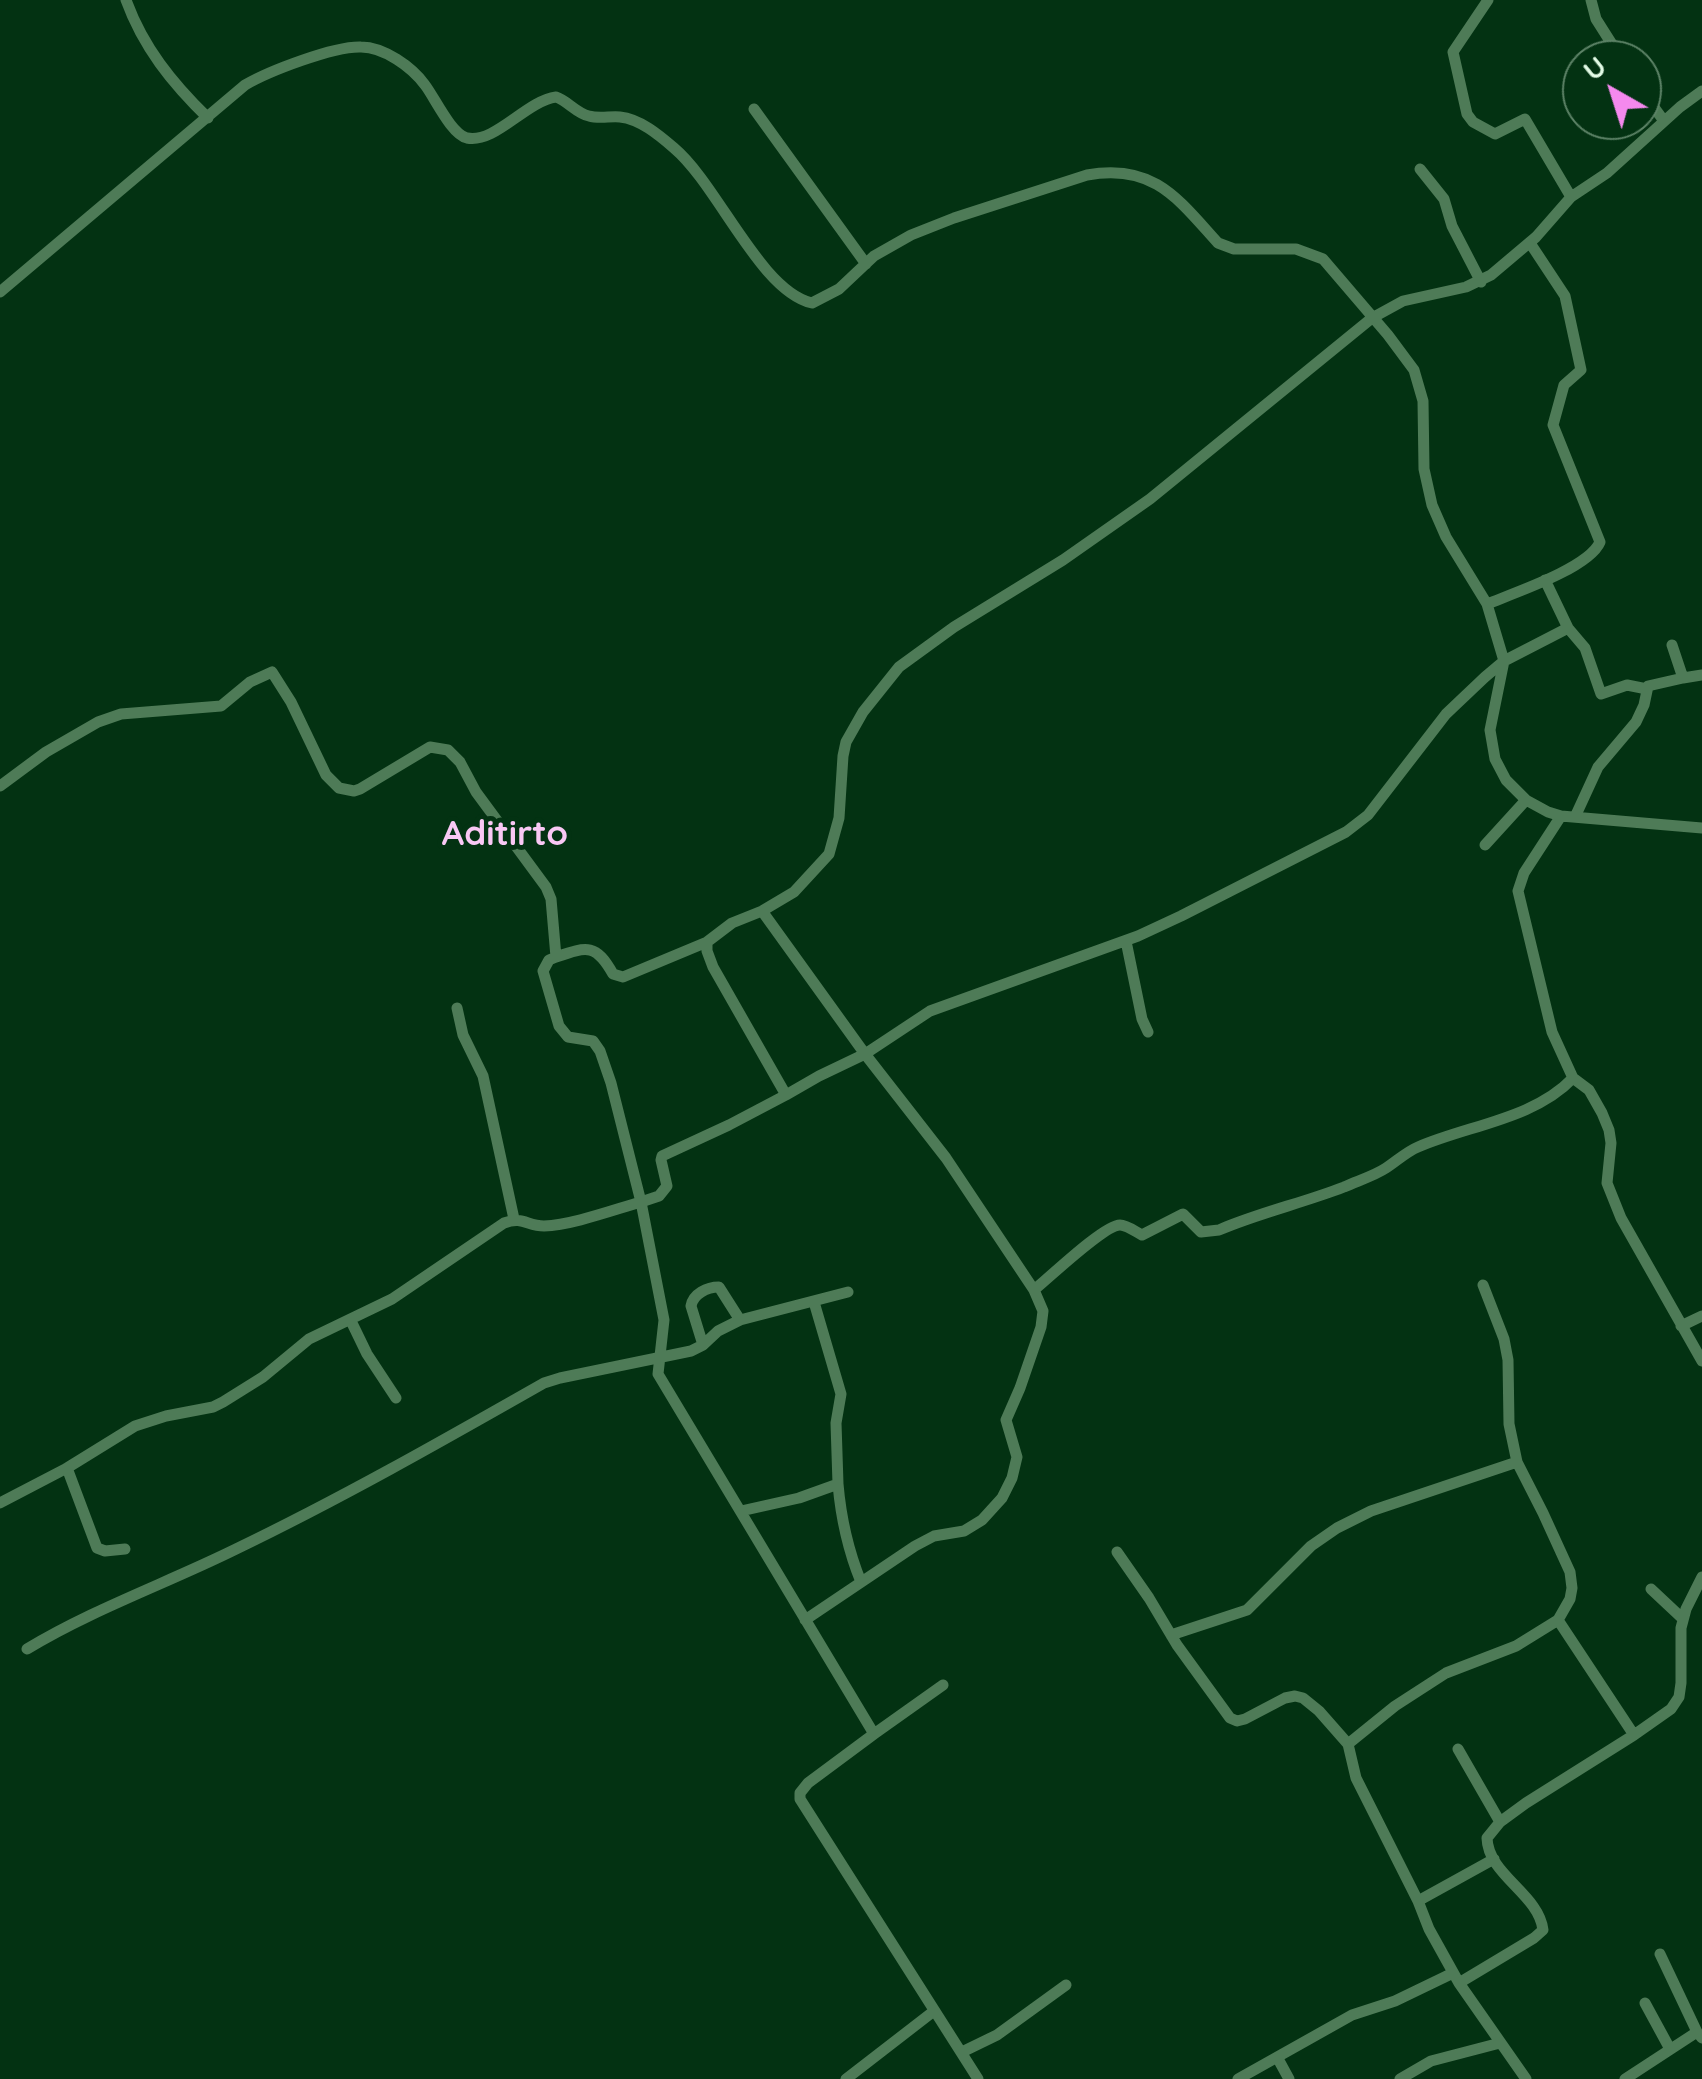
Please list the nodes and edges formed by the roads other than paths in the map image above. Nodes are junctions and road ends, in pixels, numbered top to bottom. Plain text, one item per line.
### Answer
1 (126, 0) edge
2 (1488, 0) edge
3 (1591, 0) edge
4 (1609, 40) edge
5 (1702, 92) edge
6 (754, 109) dead end
7 (208, 118) junction
8 (1662, 118) edge
9 (1664, 121) junction
10 (1420, 168) dead end
11 (1571, 197) junction
12 (1530, 243) junction
13 (866, 264) junction
14 (1480, 282) junction
15 (0, 292) edge
16 (1372, 318) junction
17 (1545, 580) junction
18 (1487, 604) junction
19 (1568, 628) junction
20 (1672, 645) dead end
21 (1504, 661) junction
22 (1702, 674) edge
23 (1683, 678) junction
24 (1647, 689) junction
25 (0, 786) edge
26 (1526, 800) junction
27 (1568, 817) junction
28 (1702, 828) edge
29 (1484, 846) dead end
30 (762, 911) junction
31 (1126, 941) junction
32 (706, 942) junction
33 (556, 957) junction
34 (457, 1008) dead end
35 (1148, 1032) dead end
36 (865, 1054) junction
37 (1573, 1078) junction
38 (786, 1096) junction
39 (641, 1202) junction
40 (514, 1220) junction
41 (1483, 1285) dead end
42 (1034, 1290) junction
43 (848, 1292) dead end
44 (814, 1302) junction
45 (1702, 1316) edge
46 (740, 1320) junction
47 (351, 1321) junction
48 (1681, 1326) junction
49 (703, 1345) junction
50 (658, 1360) junction
51 (1702, 1361) edge
52 (396, 1398) dead end
53 (1516, 1462) junction
54 (67, 1468) junction
55 (838, 1484) junction
56 (0, 1503) edge
57 (741, 1510) junction
58 (125, 1549) dead end
59 (1117, 1552) dead end
60 (1702, 1577) edge
61 (861, 1582) junction
62 (1651, 1589) dead end
63 (1683, 1619) junction
64 (806, 1620) junction
65 (1558, 1620) junction
66 (1171, 1634) junction
67 (27, 1649) dead end
68 (942, 1684) dead end
69 (874, 1734) junction
70 (1634, 1736) junction
71 (1348, 1744) junction
72 (1458, 1749) dead end
73 (1500, 1822) junction
74 (1494, 1859) junction
75 (1418, 1901) junction
76 (1660, 1954) dead end
77 (1456, 1978) junction
78 (1066, 1985) dead end
79 (1645, 2003) dead end
80 (934, 2012) junction
81 (1699, 2035) edge
82 (1500, 2043) junction
83 (1670, 2049) junction
84 (962, 2052) junction
85 (1277, 2057) junction
86 (846, 2079) edge
87 (978, 2079) edge
88 (1238, 2079) edge
89 (1289, 2079) edge
90 (1400, 2079) edge
91 (1526, 2079) edge
92 (1625, 2079) edge

1 - 7 street
2 - 11 street
3 - 4 street
5 - 9 street
6 - 13 street
7 - 13 street
7 - 15 street
8 - 9 street
9 - 11 street
10 - 14 street
11 - 12 street
12 - 14 street
12 - 17 street
13 - 16 street
14 - 16 street
16 - 18 street
16 - 30 street
17 - 18 street
17 - 19 street
18 - 21 street
19 - 21 street
19 - 24 street
20 - 23 street
21 - 26 street
21 - 31 street
22 - 23 street
23 - 24 street
24 - 27 street
25 - 33 street
26 - 27 street
26 - 29 street
27 - 28 street
27 - 37 street
30 - 32 street
30 - 36 street
31 - 35 street
31 - 36 street
32 - 33 street
32 - 38 street
33 - 39 street
34 - 40 street
36 - 38 street
36 - 42 street
37 - 42 street
37 - 48 street
38 - 39 street
39 - 40 street
39 - 50 street
40 - 47 street
41 - 53 street
42 - 61 street
43 - 44 street
44 - 46 street
44 - 55 street
45 - 48 street
46 - 49 street
46 - 49 street
47 - 52 street
47 - 54 street
48 - 51 street
49 - 50 street
50 - 57 street
50 - 67 street
53 - 65 street
53 - 66 street
54 - 56 street
54 - 58 street
55 - 57 street
55 - 61 street
57 - 64 street
59 - 66 street
60 - 63 street
61 - 64 street
62 - 63 street
63 - 70 street
64 - 69 street
65 - 70 street
65 - 71 street
66 - 71 street
68 - 69 street
69 - 80 street
70 - 73 street
71 - 75 street
72 - 73 street
73 - 74 street
74 - 75 street
74 - 77 street
75 - 77 street
76 - 81 street
77 - 82 street
77 - 85 street
78 - 84 street
79 - 83 street
80 - 84 street
80 - 86 street
81 - 83 street
82 - 90 street
82 - 91 street
83 - 92 street
84 - 87 street
85 - 88 street
85 - 89 street

